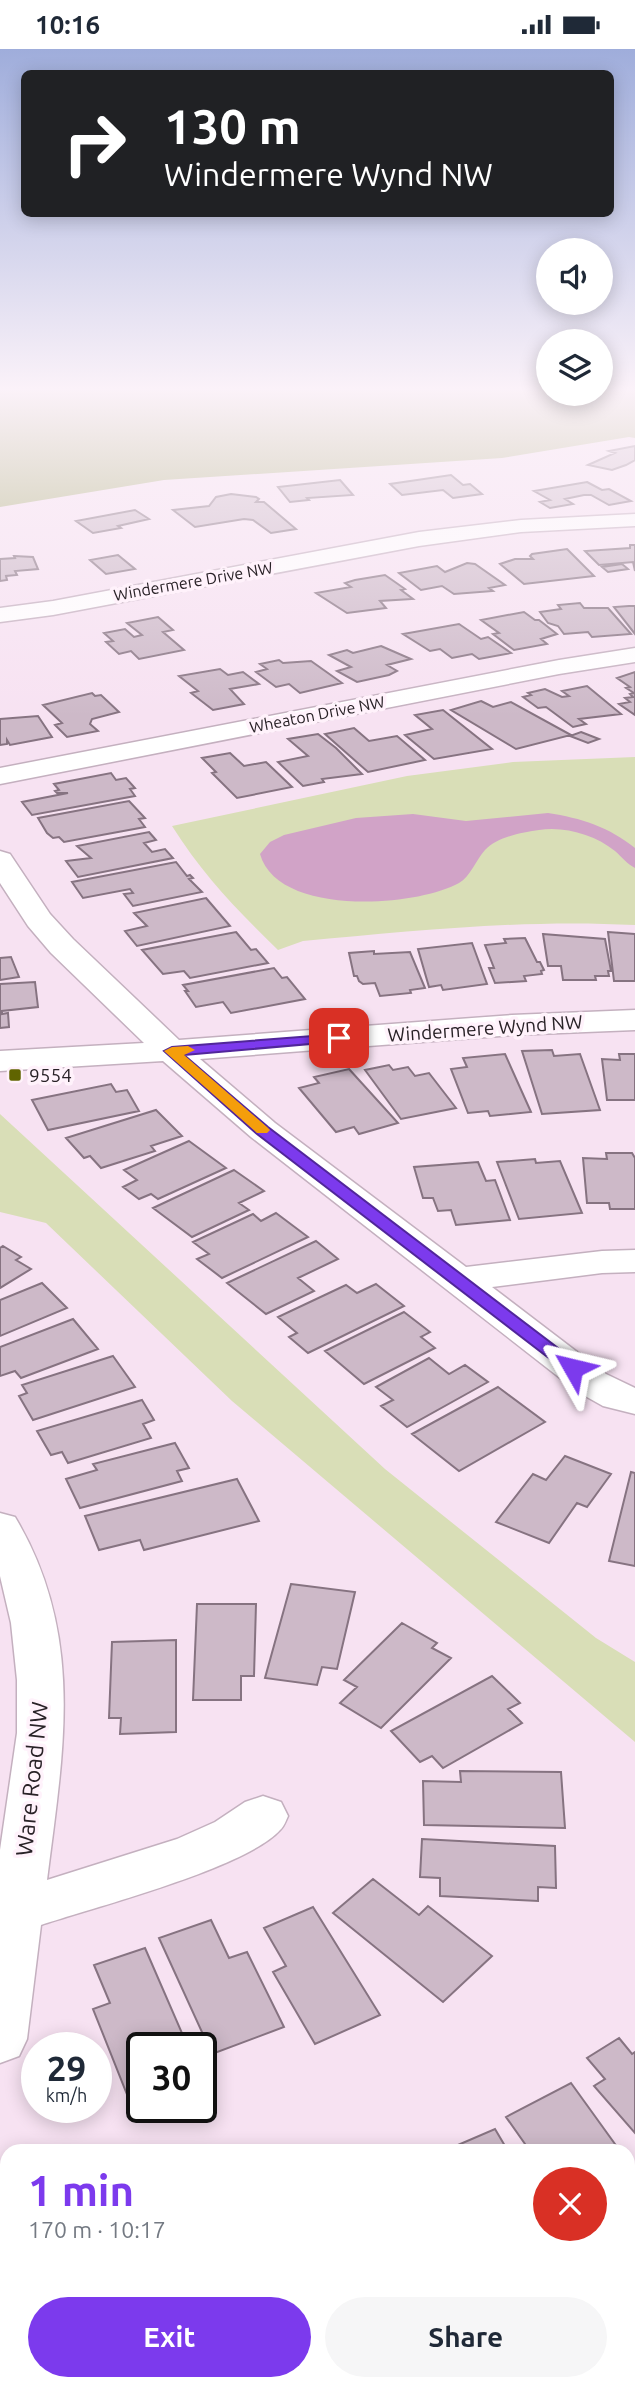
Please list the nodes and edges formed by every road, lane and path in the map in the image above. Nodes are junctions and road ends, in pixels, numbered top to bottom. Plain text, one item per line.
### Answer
1 (635, 520) edge
2 (0, 615) edge
3 (635, 655) edge
4 (0, 776) edge
5 (0, 860) edge
6 (635, 1020) edge
7 (172, 1051) junction
8 (0, 1061) edge
9 (635, 1261) edge
10 (458, 1280) junction
11 (635, 1401) edge
12 (0, 1528) edge
13 (263, 1816) dead end
14 (9, 1914) edge
15 (0, 2039) edge

1 - 2 street, Windermere Drive NW
3 - 4 street, Wheaton Drive NW
5 - 7 street
6 - 7 street, Windermere Wynd NW
7 - 8 street, Windermere Wynd NW
7 - 10 street
9 - 10 street
10 - 11 street
12 - 14 street, Ware Road NW
13 - 14 street
14 - 15 street, Ware Road NW

